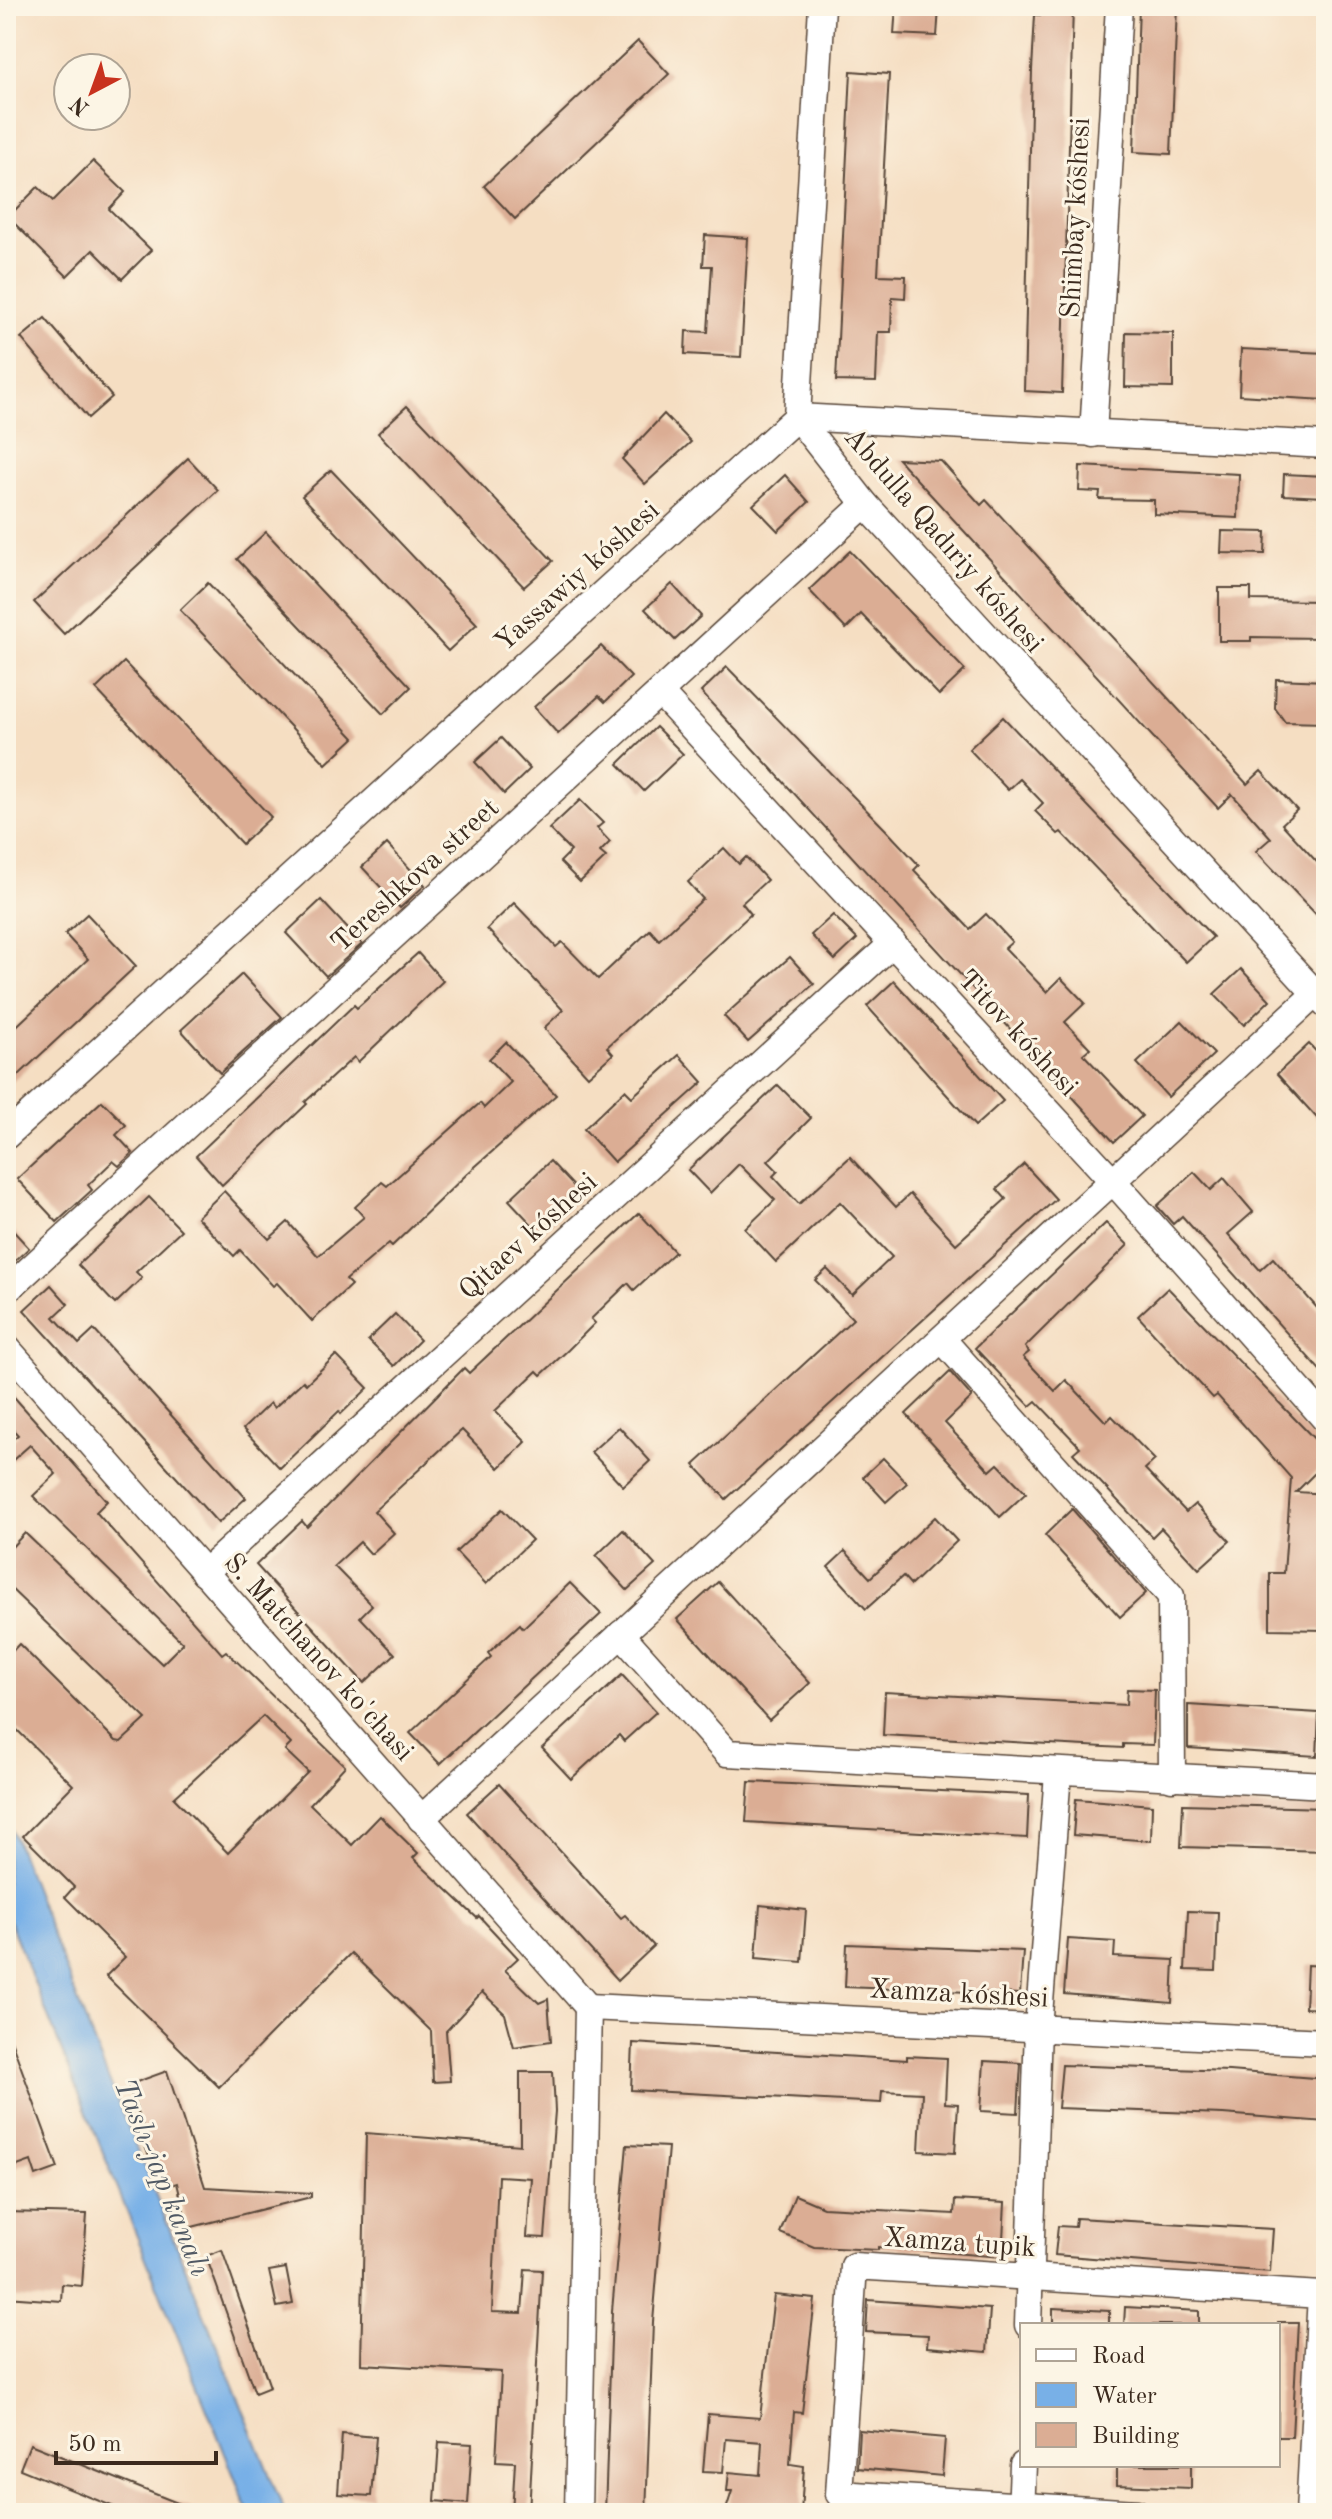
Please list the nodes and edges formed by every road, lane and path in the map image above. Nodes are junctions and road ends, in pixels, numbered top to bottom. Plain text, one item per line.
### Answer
1 (822, 6) edge
2 (1119, 6) edge
3 (797, 417) junction
4 (1093, 434) junction
5 (1326, 445) edge
6 (865, 504) junction
7 (660, 693) junction
8 (893, 943) junction
9 (1323, 995) edge
10 (6, 1136) edge
11 (1113, 1181) junction
12 (6, 1291) edge
13 (942, 1339) junction
14 (6, 1347) edge
15 (1326, 1420) edge
16 (204, 1573) junction
17 (621, 1634) junction
18 (1058, 1773) junction
19 (1172, 1778) junction
20 (1326, 1785) edge
21 (421, 1819) junction
22 (588, 2007) junction
23 (1038, 2028) junction
24 (1326, 2042) edge
25 (1029, 2278) junction
26 (1028, 2323) edge
27 (1023, 2467) edge
28 (1021, 2510) edge
29 (578, 2513) edge
30 (1137, 2513) edge
31 (1309, 2513) edge

1 - 3 street
2 - 4 street, Shimbay kóshesi
3 - 4 street
3 - 6 street, Abdulla Qadıriy kóshesi
3 - 10 street, Yassawiy kóshesi
4 - 5 street
6 - 7 street, Tereshkova street
6 - 9 street, Abdulla Qadıriy kóshesi
7 - 8 street, Titov kóshesi
7 - 12 street, Tereshkova street
8 - 11 street, Titov kóshesi
8 - 16 street, Qitaev kóshesi
9 - 11 street
11 - 13 street
11 - 15 street, Titov kóshesi
13 - 17 street
13 - 19 street
14 - 16 street, S. Matchanov ko'chasi
16 - 21 street, S. Matchanov ko'chasi
17 - 18 street
17 - 21 street
18 - 19 street
18 - 23 street
19 - 20 street
21 - 22 street, S. Matchanov ko'chasi
22 - 23 street, Xamza kóshesi
22 - 29 street
23 - 24 street, Xamza kóshesi
23 - 25 street
25 - 26 street
25 - 28 street, Xamza tupik
25 - 31 street, Xamza tupik
27 - 28 street
28 - 30 street, Xamza tupik

